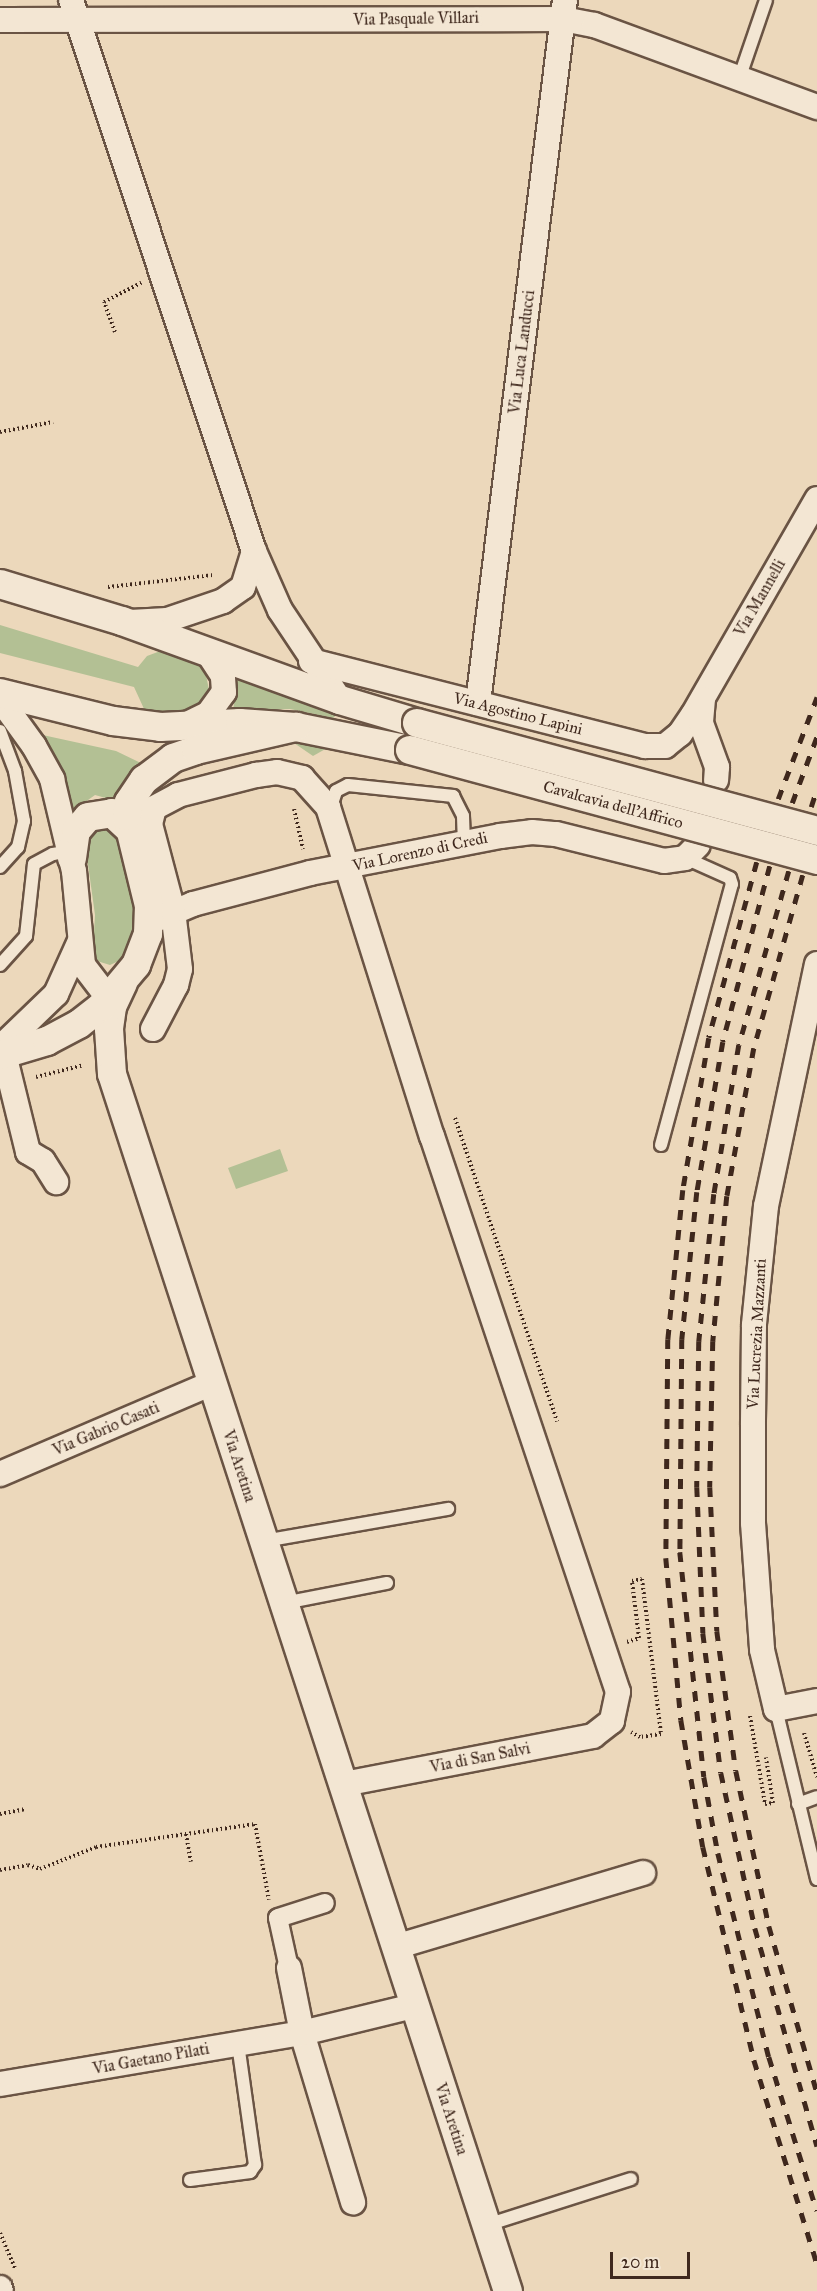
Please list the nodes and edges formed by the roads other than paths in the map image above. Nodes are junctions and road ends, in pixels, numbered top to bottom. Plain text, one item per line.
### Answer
1 (766, 0) edge
2 (74, 10) edge
3 (339, 10) edge
4 (564, 10) edge
5 (0, 20) edge
6 (739, 79) junction
7 (817, 107) edge
8 (817, 499) edge
9 (254, 551) junction
10 (0, 584) edge
11 (122, 621) junction
12 (207, 651) junction
13 (311, 661) junction
14 (0, 693) edge
15 (703, 697) junction
16 (0, 699) edge
17 (340, 700) junction
18 (478, 703) junction
19 (180, 727) junction
20 (296, 728) junction
21 (0, 731) edge
22 (413, 736) junction
23 (716, 780) dead end
24 (329, 809) junction
25 (128, 828) junction
26 (817, 831) edge
27 (464, 843) junction
28 (691, 851) joint
29 (71, 855) junction
30 (817, 860) edge
31 (0, 867) edge
32 (346, 868) junction
33 (173, 911) junction
34 (148, 934) junction
35 (79, 943) junction
36 (817, 964) edge
37 (0, 965) edge
38 (116, 991) junction
39 (153, 1029) dead end
40 (1, 1052) edge
41 (662, 1145) dead end
42 (56, 1182) dead end
43 (212, 1383) junction
44 (0, 1474) edge
45 (448, 1509) dead end
46 (264, 1541) junction
47 (387, 1582) dead end
48 (284, 1603) junction
49 (817, 1701) edge
50 (776, 1709) junction
51 (344, 1784) junction
52 (817, 1797) edge
53 (798, 1804) junction
54 (643, 1873) dead end
55 (817, 1879) edge
56 (325, 1902) dead end
57 (395, 1947) junction
58 (288, 1968) joint
59 (414, 2006) junction
60 (302, 2033) junction
61 (238, 2044) junction
62 (0, 2084) edge
63 (631, 2179) dead end
64 (190, 2181) dead end
65 (353, 2202) dead end
66 (486, 2225) junction
67 (508, 2291) edge

1 - 6 lane
2 - 3 street, Via Pasquale Villari
2 - 5 street, Via Pasquale Villari
2 - 9 street
3 - 4 street, Via Pasquale Villari
4 - 6 street, Via Pasquale Villari
4 - 18 street, Via Luca Landucci
6 - 7 street, Via Pasquale Villari
8 - 15 street, Via Mannelli
9 - 11 street
9 - 13 street
10 - 11 street
11 - 12 street
12 - 17 street
12 - 19 street
13 - 17 street
13 - 18 street, Via Agostino Lapini
14 - 19 street
15 - 18 street, Via Agostino Lapini
15 - 23 street
16 - 29 street
17 - 22 street
19 - 20 street
20 - 22 street
20 - 25 street
21 - 31 lane
22 - 26 street, Cavalcavia dell'Affrico, bridge
22 - 30 street, Cavalcavia dell'Affrico, bridge
24 - 27 lane
24 - 32 street
24 - 33 street
25 - 29 street
25 - 34 street
27 - 28 street, Via Lorenzo di Credi
27 - 32 street, Via Lorenzo di Credi
28 - 41 lane
29 - 35 street
29 - 37 lane
32 - 33 street, Via Lorenzo di Credi
32 - 51 street, Via di San Salvi
33 - 34 street, Via Lorenzo di Credi
33 - 39 street
34 - 38 street
35 - 38 street
35 - 40 street
36 - 50 street, Via Lucrezia Mazzanti
38 - 40 street
38 - 43 street, Via Aretina
40 - 42 street
43 - 44 street, Via Gabrio Casati
43 - 46 street, Via Aretina
45 - 46 lane
46 - 48 street, Via Aretina
47 - 48 lane
48 - 51 street, Via Aretina
49 - 50 street
50 - 53 lane
51 - 57 street, Via Aretina
52 - 53 lane
53 - 55 lane
54 - 57 street
56 - 58 street
57 - 59 street, Via Aretina
58 - 60 street
59 - 60 street, Via Gaetano Pilati
59 - 66 street, Via Aretina
60 - 61 street, Via Gaetano Pilati
60 - 65 street
61 - 62 street, Via Gaetano Pilati
61 - 64 lane
63 - 66 lane
66 - 67 street, Via Aretina

